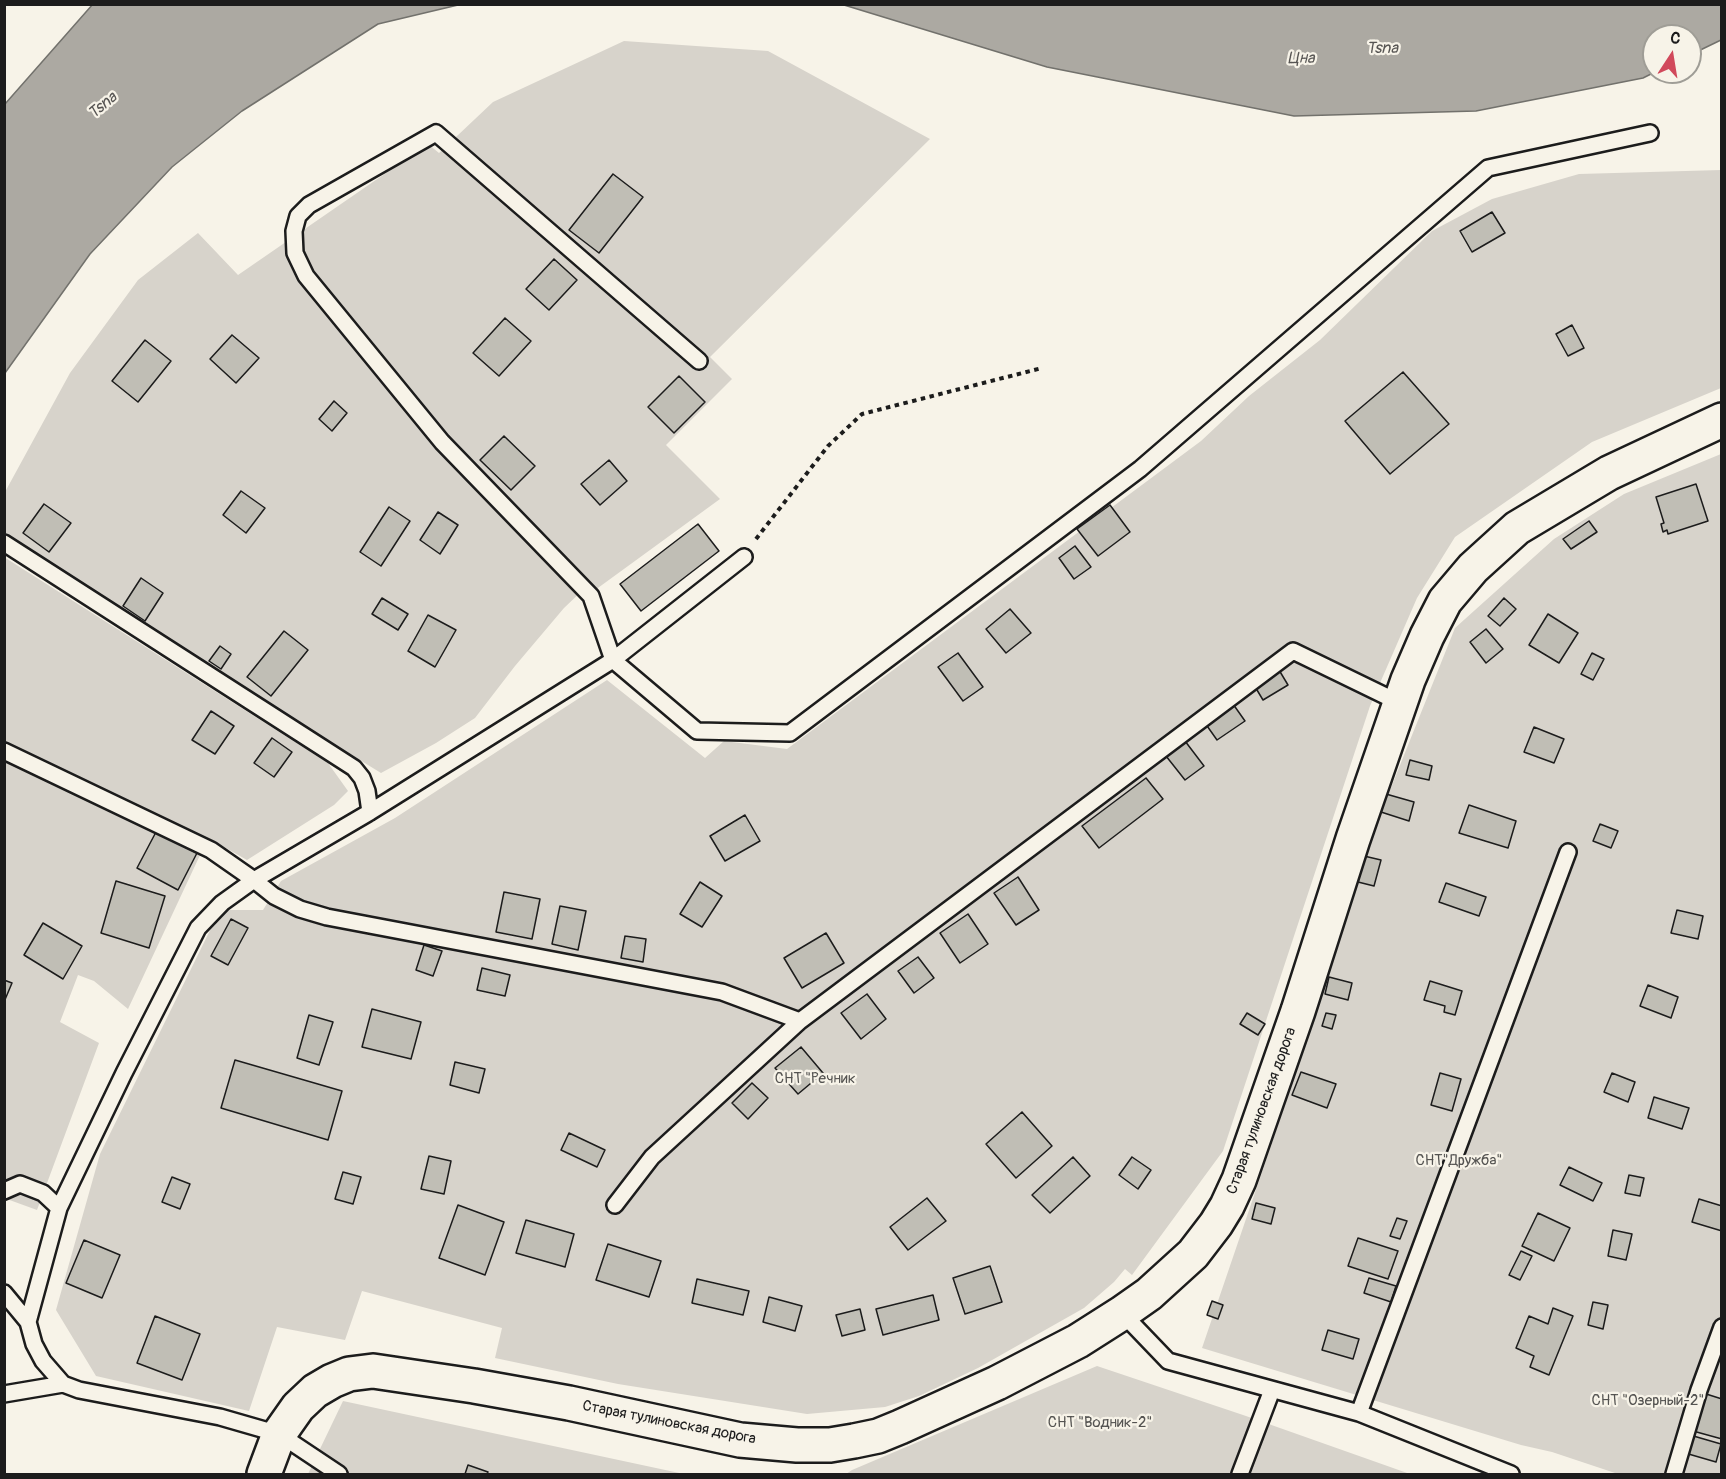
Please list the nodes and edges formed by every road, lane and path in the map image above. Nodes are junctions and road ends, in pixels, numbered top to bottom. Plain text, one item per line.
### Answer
1 (1650, 133) dead end
2 (699, 361) dead end
3 (1042, 368) dead end
4 (1722, 420) edge
5 (4, 543) edge
6 (744, 557) joint
7 (613, 660) junction
8 (1400, 703) junction
9 (4, 751) edge
10 (370, 812) junction
11 (1568, 852) dead end
12 (254, 880) junction
13 (800, 1021) junction
14 (4, 1191) edge
15 (615, 1205) dead end
16 (59, 1208) junction
17 (4, 1293) edge
18 (1122, 1313) junction
19 (28, 1322) junction
20 (1722, 1327) edge
21 (63, 1384) junction
22 (1272, 1390) junction
23 (4, 1394) edge
24 (1359, 1413) junction
25 (279, 1434) junction
26 (264, 1474) edge
27 (339, 1474) edge
28 (1240, 1474) edge
29 (1511, 1474) edge
30 (1674, 1474) edge

1 - 7 lane
2 - 7 lane
3 - 6 path
4 - 8 street, Старая тулиновская дорога
5 - 10 lane
6 - 7 lane
7 - 10 lane
8 - 13 lane
8 - 18 street, Старая тулиновская дорога
9 - 12 lane
10 - 12 lane
11 - 24 lane
12 - 13 lane
12 - 16 lane
13 - 15 lane
14 - 16 lane
16 - 19 lane
17 - 19 lane
18 - 22 lane
18 - 25 street, Старая тулиновская дорога
19 - 21 lane
20 - 30 lane
21 - 23 lane
21 - 25 lane
22 - 24 lane
22 - 28 lane
24 - 29 lane
25 - 26 street, Старая тулиновская дорога
25 - 27 lane

